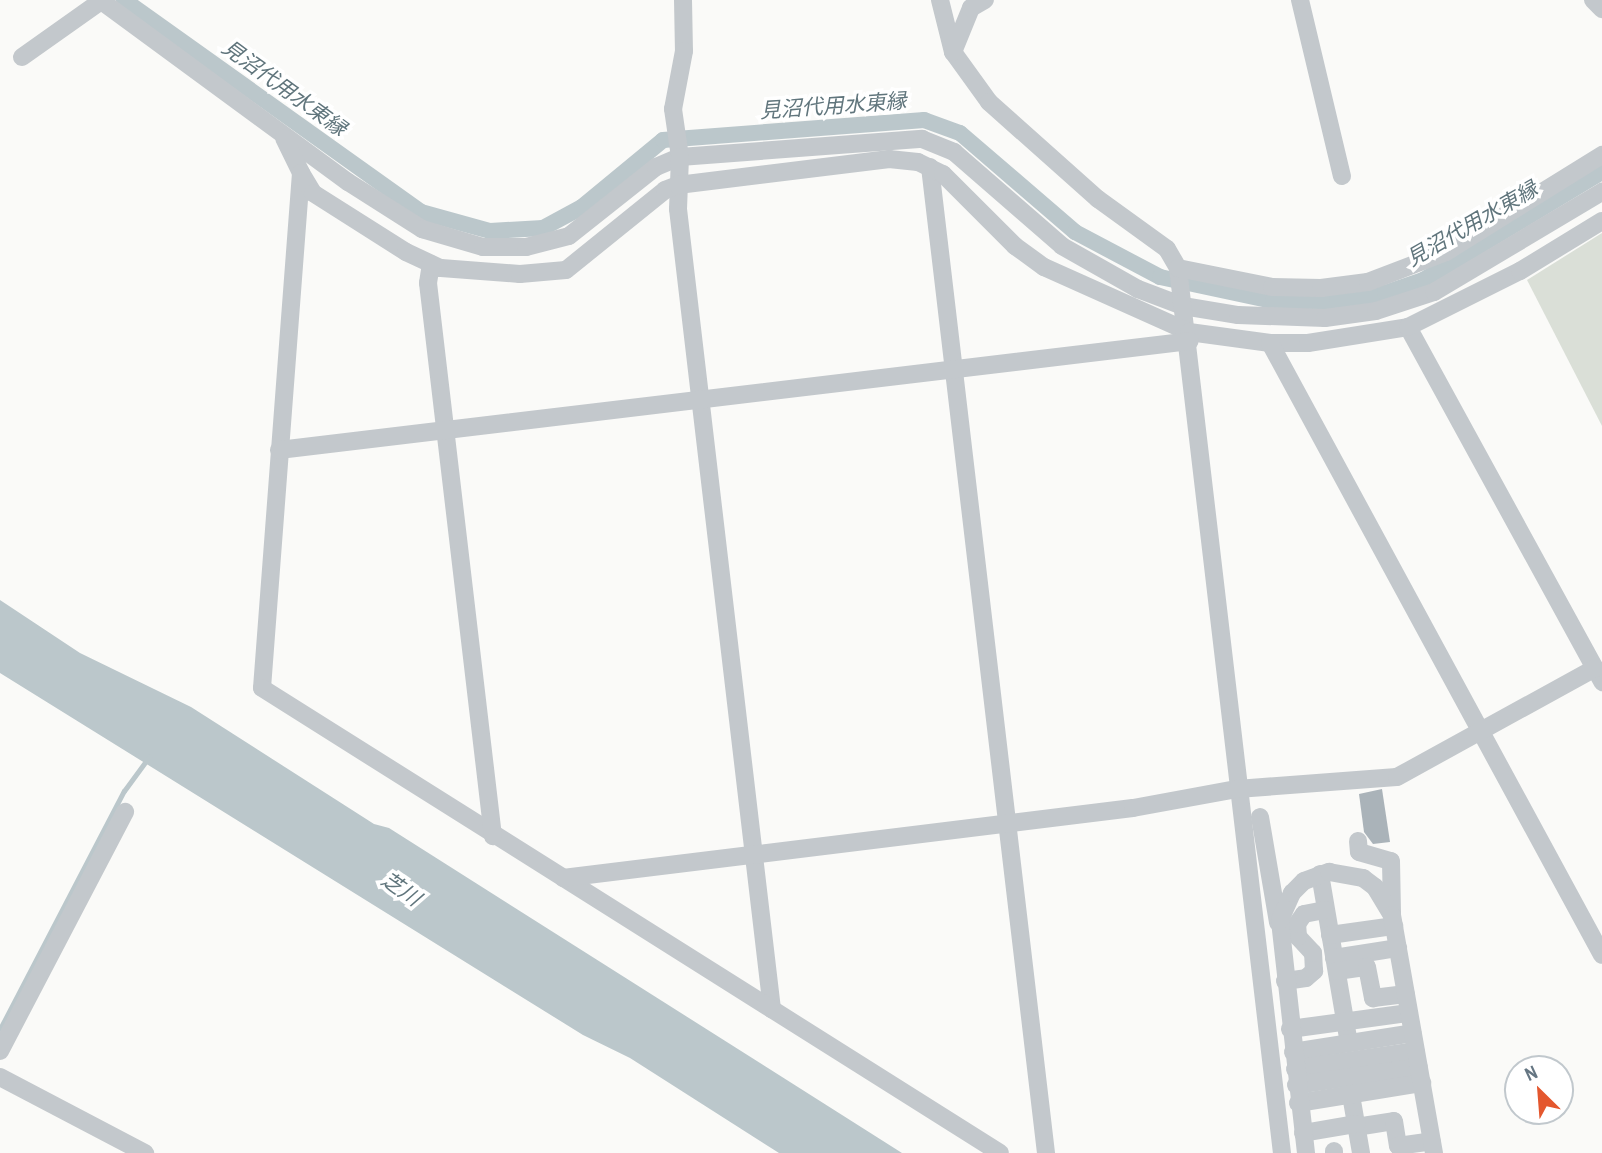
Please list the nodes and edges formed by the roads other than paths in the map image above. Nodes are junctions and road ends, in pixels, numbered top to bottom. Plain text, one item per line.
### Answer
1 (101, 0) edge
2 (683, 0) edge
3 (940, 0) edge
4 (985, 0) edge
5 (1300, 0) edge
6 (1592, 0) edge
7 (1602, 9) edge
8 (953, 52) junction
9 (22, 57) dead end
10 (282, 135) junction
11 (679, 153) junction
12 (1602, 155) edge
13 (930, 167) junction
14 (301, 173) junction
15 (1342, 176) dead end
16 (678, 186) junction
17 (1602, 192) edge
18 (1602, 222) edge
19 (431, 264) junction
20 (1178, 271) junction
21 (1182, 303) junction
22 (1408, 327) junction
23 (1189, 337) junction
24 (1270, 343) junction
25 (953, 369) junction
26 (701, 399) junction
27 (447, 431) junction
28 (279, 450) junction
29 (1598, 675) edge
30 (1479, 732) junction
31 (1237, 789) junction
32 (125, 812) dead end
33 (1260, 817) dead end
34 (1006, 823) junction
35 (493, 836) junction
36 (1358, 841) dead end
37 (755, 852) junction
38 (1320, 874) junction
39 (563, 878) junction
40 (1325, 910) junction
41 (1393, 921) junction
42 (1280, 932) junction
43 (1330, 935) junction
44 (1364, 936) junction
45 (1398, 948) junction
46 (1602, 955) edge
47 (1335, 965) junction
48 (1285, 981) junction
49 (1406, 994) junction
50 (772, 1009) junction
51 (1409, 1013) junction
52 (1345, 1021) junction
53 (1290, 1029) junction
54 (1349, 1043) junction
55 (0, 1051) edge
56 (1418, 1059) junction
57 (0, 1077) edge
58 (1295, 1077) junction
59 (1351, 1095) junction
60 (1356, 1123) junction
61 (1303, 1133) junction
62 (1432, 1141) edge
63 (145, 1153) edge
64 (1000, 1153) edge
65 (1046, 1153) edge
66 (1282, 1153) edge
67 (1306, 1153) edge
68 (1361, 1153) edge

1 - 9 street
1 - 10 street
2 - 11 street
3 - 8 street
4 - 8 street
5 - 15 street
6 - 7 street
8 - 20 street
10 - 11 street
10 - 14 street
11 - 16 street
11 - 21 street
12 - 20 street
13 - 16 street
13 - 23 street
13 - 25 street
14 - 19 street
14 - 28 street
16 - 19 street
16 - 26 street
17 - 21 street
18 - 22 street
19 - 27 street
20 - 21 street
21 - 23 street
22 - 24 street
22 - 29 street
23 - 24 street
23 - 25 street
23 - 31 street
24 - 30 street
25 - 26 street
25 - 34 street
26 - 27 street
26 - 37 street
27 - 28 street
27 - 35 street
28 - 35 street
29 - 30 street
30 - 31 street
30 - 46 street
31 - 34 street
31 - 66 street
32 - 55 street
33 - 42 street
34 - 37 street
34 - 65 street
35 - 39 street
36 - 41 street
37 - 39 street
37 - 50 street
38 - 40 street
38 - 41 street
38 - 42 street
39 - 50 street
40 - 43 street
40 - 48 street
41 - 44 street
41 - 45 street
42 - 48 street
43 - 44 street
43 - 47 street
44 - 45 street
44 - 47 street
45 - 49 street
47 - 49 street
47 - 52 street
48 - 53 street
49 - 51 street
50 - 64 street
51 - 52 street
51 - 56 street
52 - 53 street
52 - 54 street
53 - 58 street
54 - 56 street
54 - 58 street
56 - 58 street
56 - 59 street
56 - 62 street
57 - 63 street
58 - 59 street
58 - 61 street
59 - 60 street
60 - 61 street
60 - 62 street
60 - 68 street
61 - 67 street

